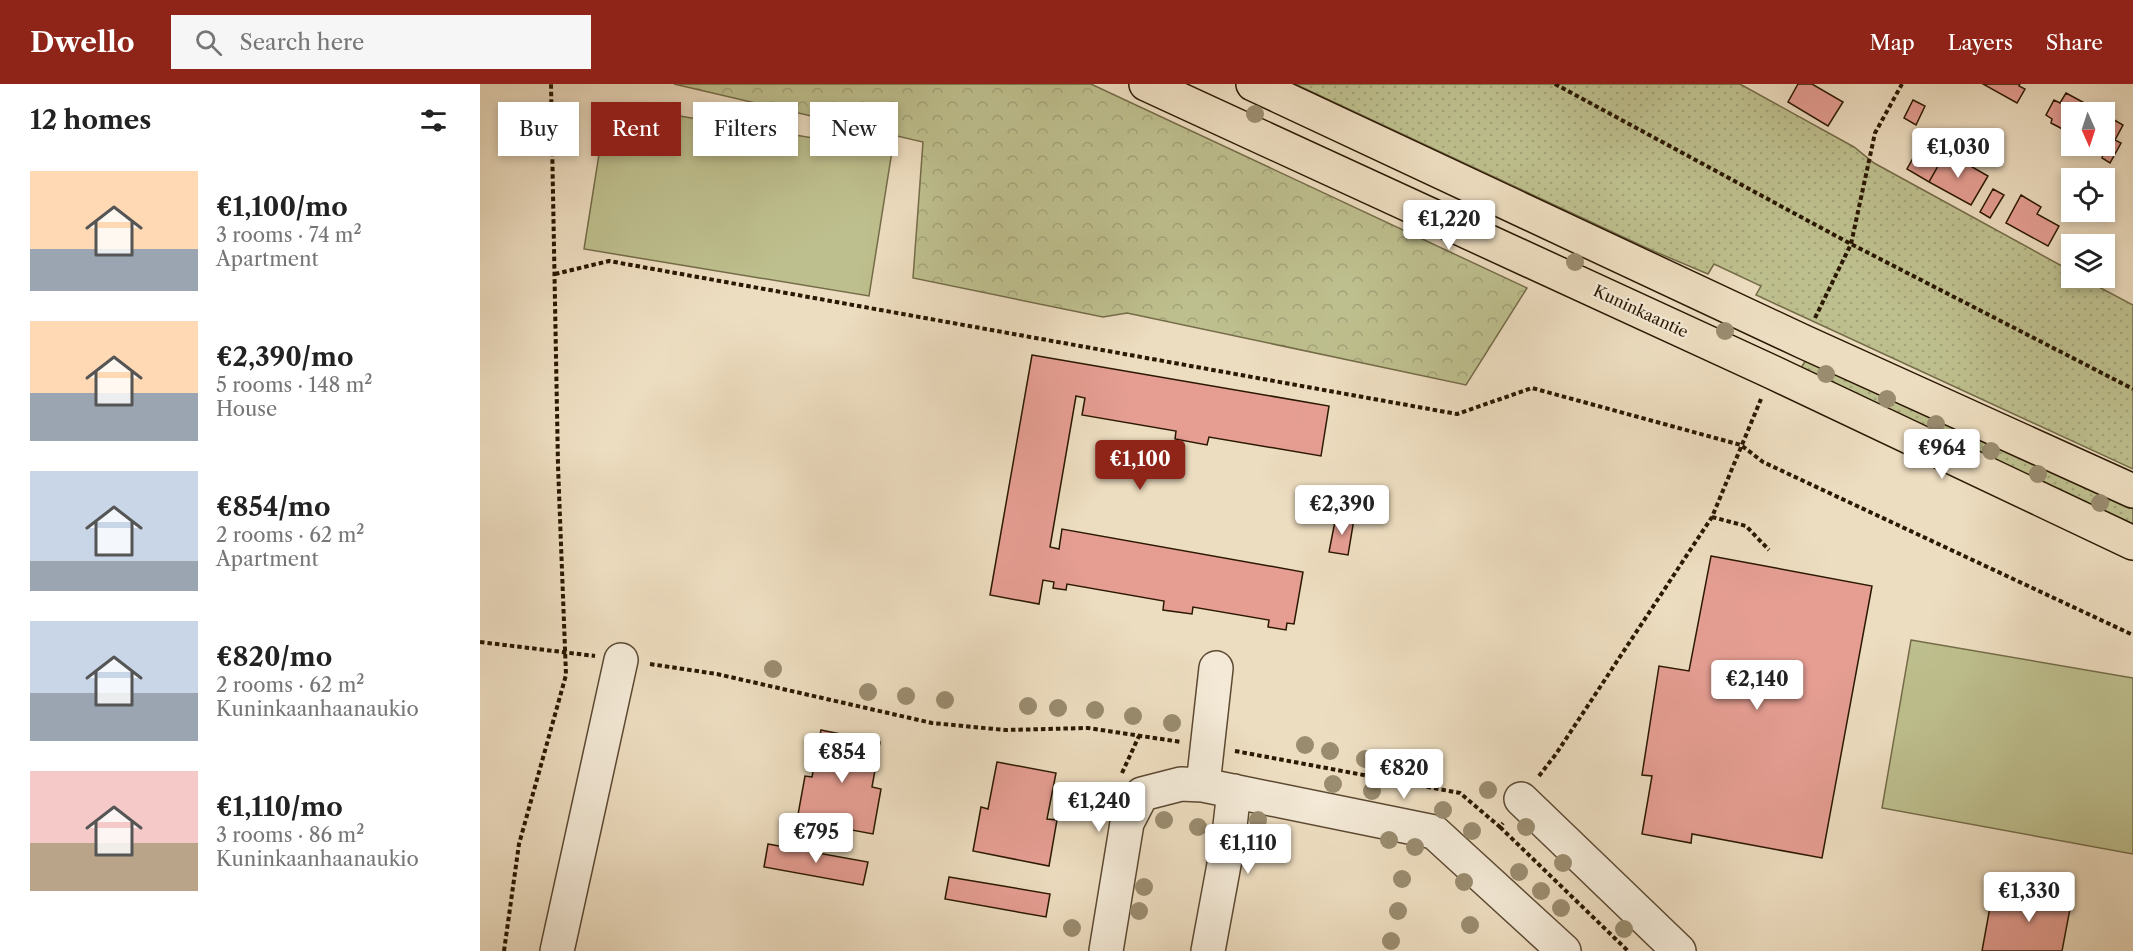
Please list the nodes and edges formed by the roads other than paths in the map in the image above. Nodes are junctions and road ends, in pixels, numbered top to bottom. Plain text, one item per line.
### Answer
1 (1146, 84) edge
2 (1253, 84) edge
3 (2133, 491) edge
4 (2133, 543) edge
5 (621, 660) road end
6 (1216, 668) dead end
7 (1206, 786) junction
8 (1521, 799) road end
9 (556, 951) edge
10 (1106, 951) edge
11 (1208, 951) edge
12 (1564, 951) edge
13 (1679, 951) edge

1 - 4 main road, Kuninkaantie
2 - 3 main road
5 - 9 street
6 - 7 street
7 - 10 street
7 - 11 street
7 - 12 street
8 - 13 street

